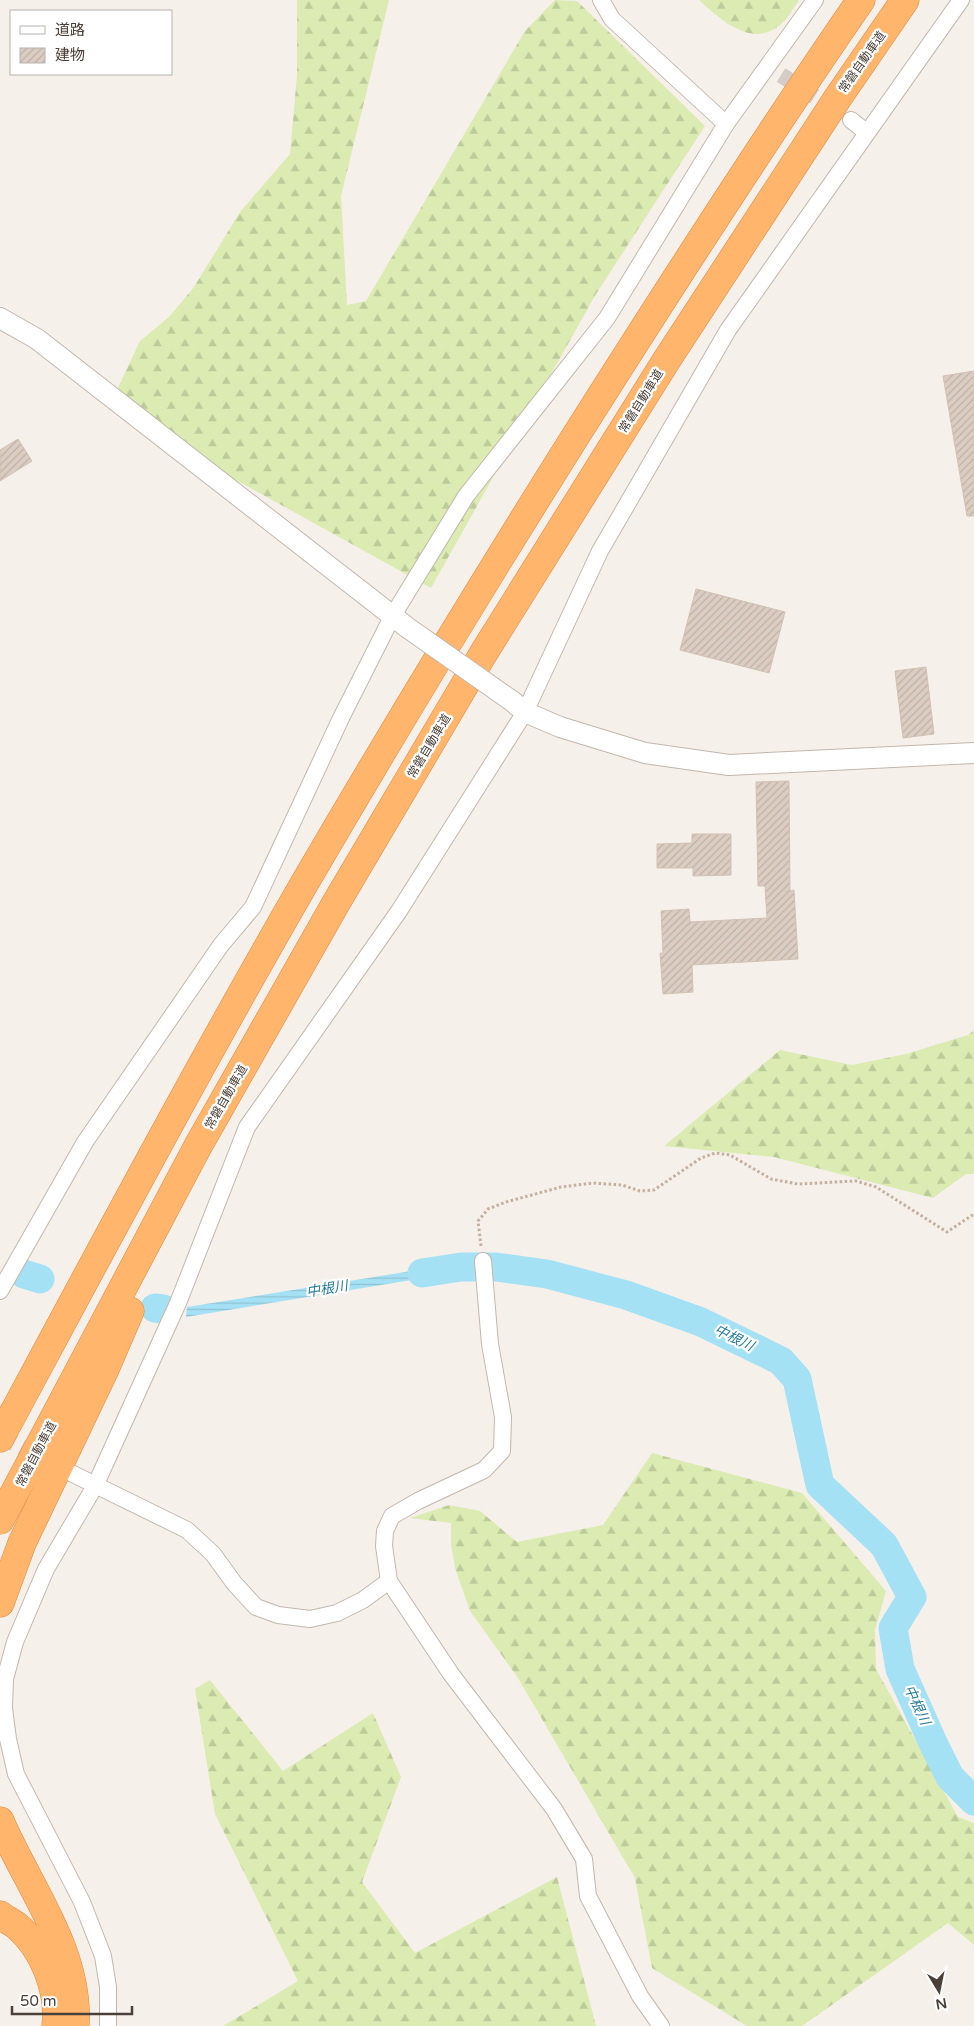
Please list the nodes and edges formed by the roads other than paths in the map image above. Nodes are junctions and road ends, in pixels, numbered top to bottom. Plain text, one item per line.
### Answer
1 (601, 0) edge
2 (815, 0) edge
3 (861, 0) edge
4 (905, 0) edge
5 (961, 0) edge
6 (851, 120) tunnel mouth
7 (726, 124) junction
8 (866, 132) junction
9 (0, 318) edge
10 (400, 622) junction
11 (518, 706) junction
12 (974, 753) edge
13 (198, 1146) junction
14 (120, 1214) junction
15 (483, 1269) road end
16 (0, 1291) edge
17 (0, 1408) edge
18 (0, 1438) edge
19 (71, 1473) dead end
20 (96, 1486) junction
21 (0, 1520) edge
22 (389, 1581) junction
23 (0, 1603) edge
24 (0, 1821) edge
25 (0, 1916) edge
26 (56, 2026) edge
27 (75, 2026) edge
28 (108, 2026) edge
29 (661, 2026) edge

1 - 7 street
2 - 7 street
3 - 14 highway
4 - 13 highway, 常磐自動車道
5 - 8 street
6 - 8 street
7 - 10 street
8 - 11 street
9 - 10 street
10 - 11 street, bridge
10 - 16 street
11 - 12 street
11 - 20 street
13 - 21 highway, 常磐自動車道
13 - 23 highway
14 - 17 highway
14 - 18 highway
15 - 22 street
19 - 20 street
20 - 22 street
20 - 28 street
22 - 29 street
24 - 27 highway
25 - 26 highway

